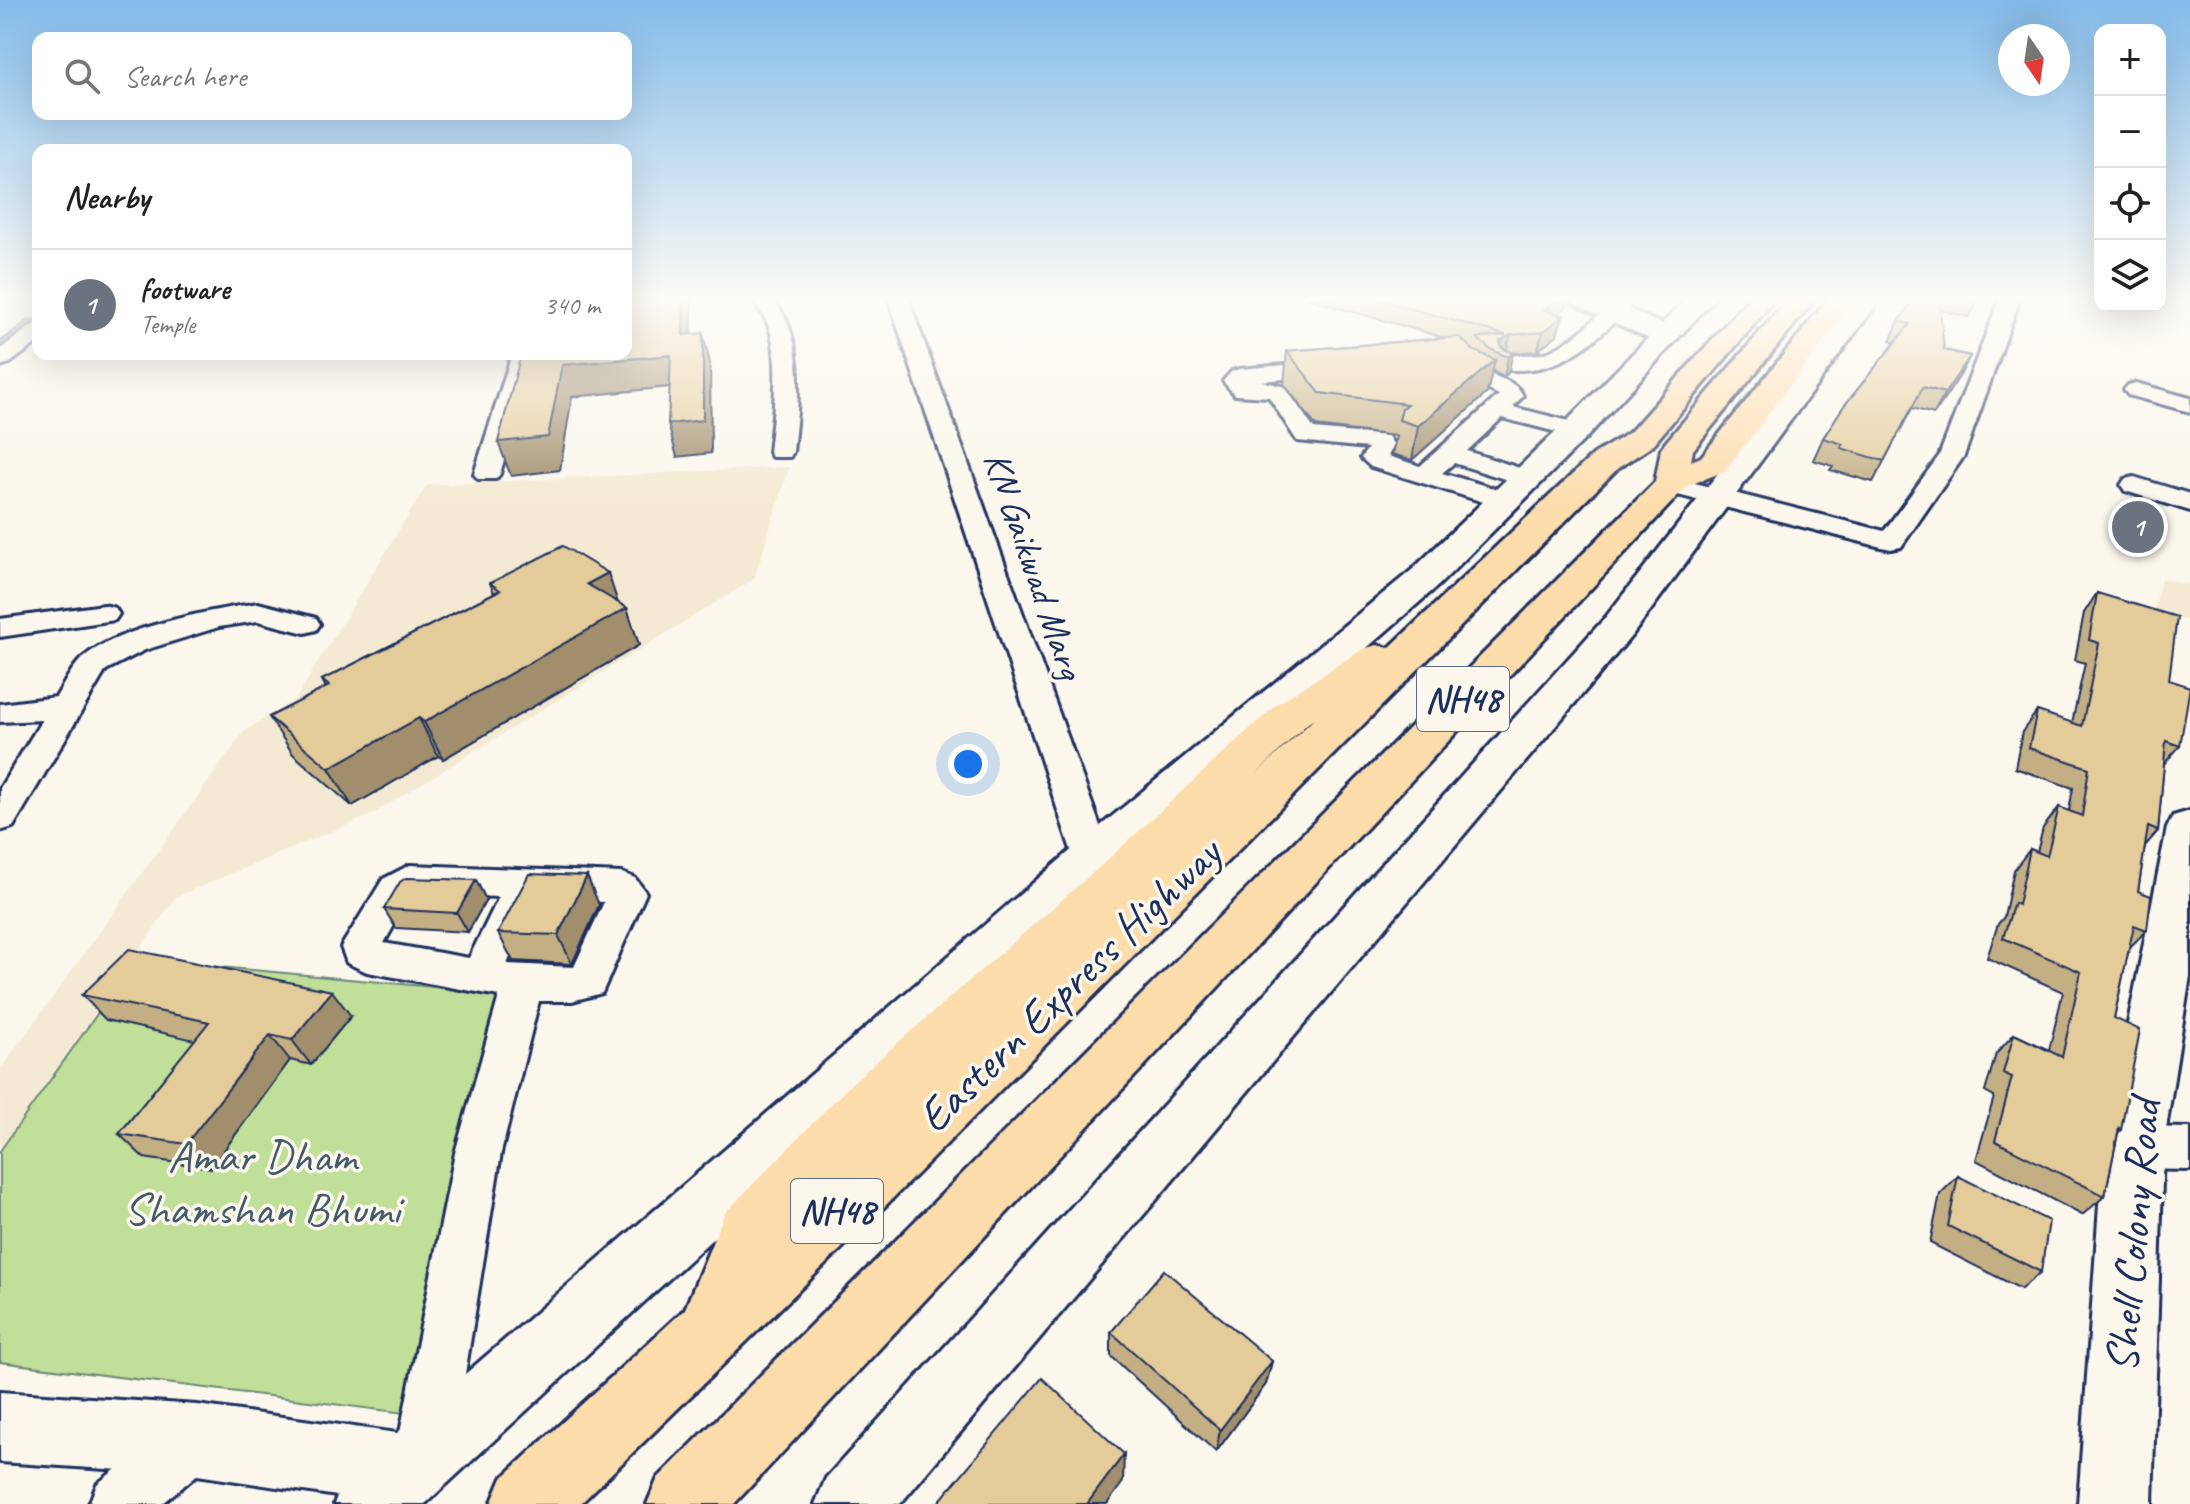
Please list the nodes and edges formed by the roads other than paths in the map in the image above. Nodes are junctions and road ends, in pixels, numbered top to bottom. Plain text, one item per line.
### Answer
1 (519, 368) edge
2 (784, 368) edge
3 (922, 368) edge
4 (1327, 368) edge
5 (1469, 368) edge
6 (1633, 368) edge
7 (1671, 368) edge
8 (1727, 368) edge
9 (1751, 368) edge
10 (1788, 368) edge
11 (1789, 368) edge
12 (1984, 368) edge
13 (2136, 390) dead end
14 (2190, 405) edge
15 (1497, 410) junction
16 (1576, 430) junction
17 (781, 452) dead end
18 (1449, 453) junction
19 (1606, 461) junction
20 (1676, 469) junction
21 (487, 474) dead end
22 (1424, 476) junction
23 (2134, 485) dead end
24 (1515, 489) junction
25 (2190, 503) edge
26 (104, 614) dead end
27 (305, 624) dead end
28 (0, 628) edge
29 (67, 706) junction
30 (2, 717) edge
31 (0, 818) edge
32 (2190, 828) edge
33 (1093, 859) junction
34 (524, 884) junction
35 (502, 979) junction
36 (2133, 1148) junction
37 (2190, 1149) edge
38 (0, 1427) edge
39 (197, 1440) junction
40 (401, 1478) edge
41 (117, 1504) edge
42 (528, 1504) edge
43 (684, 1504) edge
44 (852, 1504) edge
45 (2115, 1504) edge

1 - 21 street
2 - 17 street
3 - 33 street, KN Gaikwad Marg
4 - 22 street
5 - 15 street
6 - 16 street
7 - 19 highway
8 - 20 highway, NH48
9 - 20 highway, NH48
10 - 20 highway
11 - 20 street
12 - 20 street
13 - 14 street
15 - 16 street
15 - 18 street
16 - 24 street
18 - 22 street
18 - 24 street
19 - 20 highway, NH48
19 - 42 highway, Eastern Express Highway / NH48
20 - 43 highway, Eastern Express Highway / NH48
20 - 44 street
22 - 24 street
23 - 25 street
24 - 33 street
26 - 28 street
27 - 29 street
29 - 30 street
29 - 31 street
32 - 36 street, Shell Colony Road
33 - 40 street
34 - 35 street
34 - 35 street
34 - 35 street
35 - 40 street
36 - 37 street
36 - 45 street, Shell Colony Road
38 - 39 street
39 - 40 street
39 - 41 street

